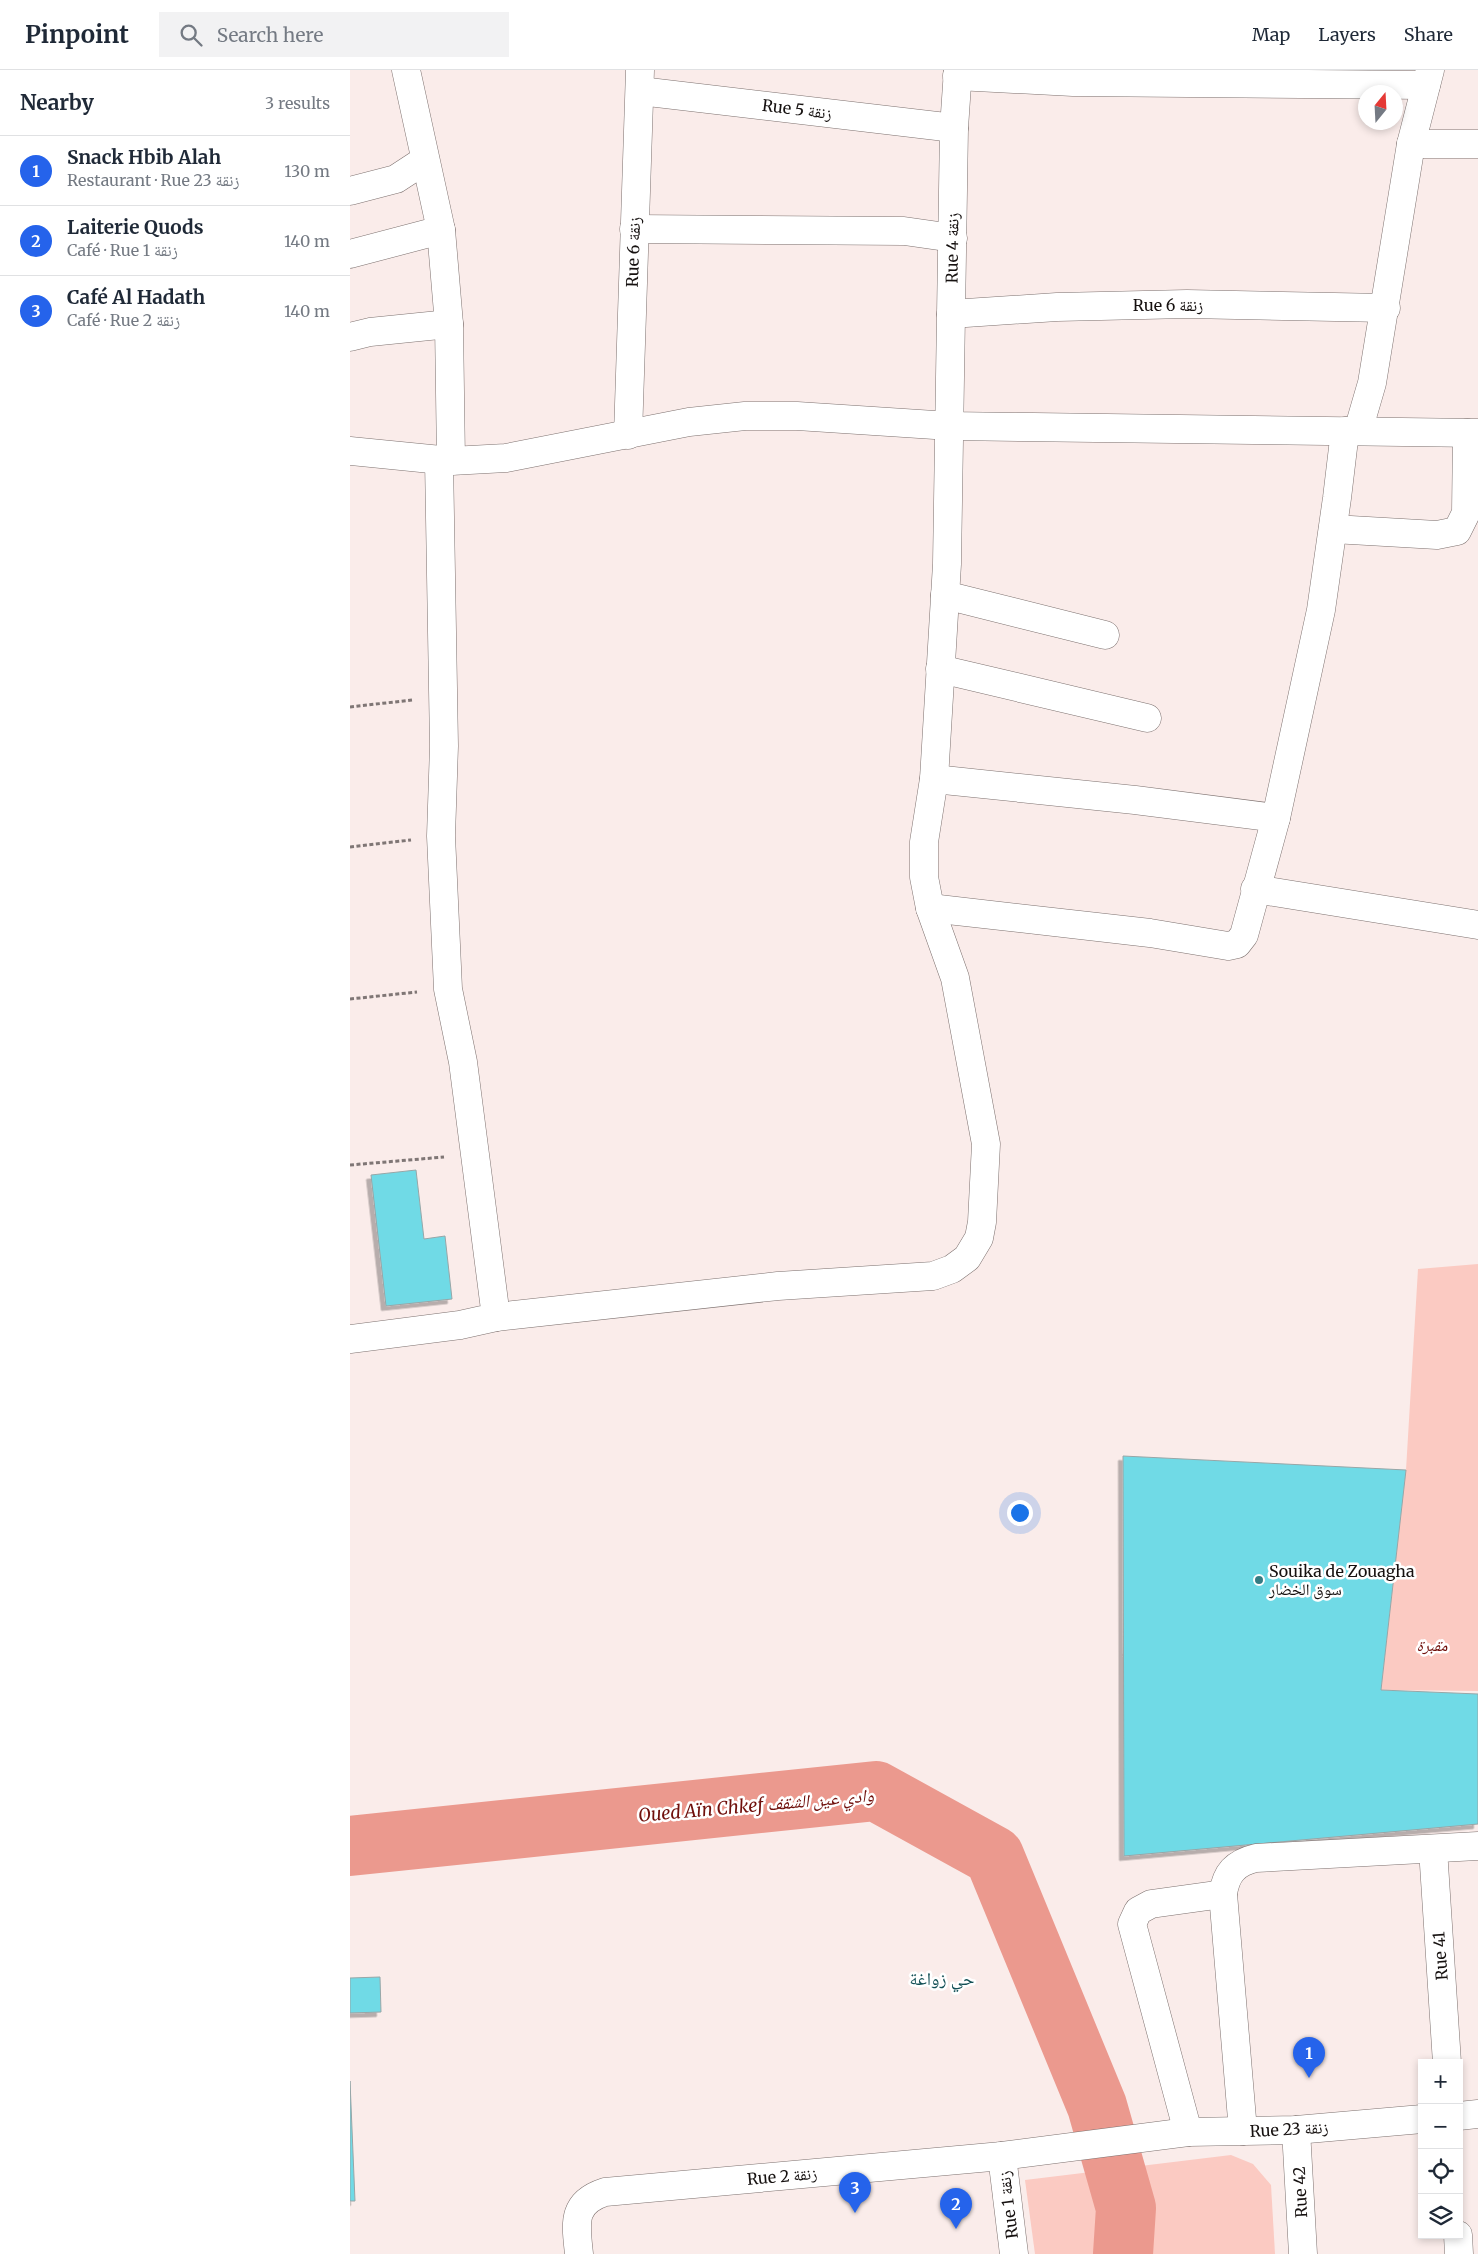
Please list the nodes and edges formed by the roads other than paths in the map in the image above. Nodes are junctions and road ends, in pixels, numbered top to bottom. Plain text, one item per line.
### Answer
1 (406, 70) edge
2 (957, 73) edge
3 (1428, 77) edge
4 (640, 80) edge
5 (954, 128) junction
6 (1411, 144) junction
7 (1478, 144) edge
8 (425, 160) junction
9 (350, 191) edge
10 (634, 229) junction
11 (441, 230) junction
12 (953, 238) junction
13 (350, 254) edge
14 (1386, 308) junction
15 (950, 314) junction
16 (449, 324) junction
17 (350, 337) edge
18 (950, 426) junction
19 (1351, 431) junction
20 (1472, 433) edge
21 (628, 435) junction
22 (350, 451) edge
23 (445, 460) junction
24 (1333, 529) junction
25 (945, 595) junction
26 (1105, 635) dead end
27 (940, 669) junction
28 (1147, 718) dead end
29 (934, 778) junction
30 (1276, 818) junction
31 (1255, 889) junction
32 (930, 908) junction
33 (1478, 925) edge
34 (496, 1317) junction
35 (350, 1338) edge
36 (1478, 1846) edge
37 (1433, 1849) junction
38 (1223, 1894) junction
39 (1447, 2059) edge
40 (1478, 2114) edge
41 (1463, 2116) edge
42 (1418, 2119) edge
43 (1296, 2130) junction
44 (1243, 2131) junction
45 (1188, 2132) junction
46 (1078, 2146) joint
47 (1002, 2156) junction
48 (1458, 2239) edge
49 (579, 2254) edge
50 (1014, 2254) edge
51 (1304, 2254) edge
52 (1459, 2254) edge

1 - 8 street
2 - 3 street
2 - 5 street, Rue 4 زنقة
3 - 6 street
4 - 5 street, Rue 5 زنقة
4 - 10 street, Rue 6 زنقة
5 - 12 street, Rue 4 زنقة
6 - 7 street
6 - 14 street
8 - 9 street
8 - 11 street
10 - 12 street
10 - 21 street, Rue 6 زنقة
11 - 13 street
11 - 16 street
12 - 15 street, Rue 4 زنقة
14 - 15 street, Rue 6 زنقة
14 - 19 street
15 - 18 street, Rue 4 زنقة
16 - 17 street
16 - 23 street
18 - 19 street
18 - 21 street
18 - 25 street, Rue 4 زنقة
19 - 20 street
19 - 24 street
20 - 24 street
21 - 23 street
22 - 23 street
23 - 34 street
24 - 30 street
25 - 26 street
25 - 27 street, Rue 4 زنقة
27 - 28 street
27 - 29 street, Rue 4 زنقة
29 - 30 street
29 - 32 street, Rue 4 زنقة
30 - 31 street
31 - 32 street
31 - 33 street
32 - 34 street, Rue 4 زنقة
34 - 35 street, Rue 4 زنقة
36 - 37 street
37 - 38 street
37 - 39 street, Rue 41
38 - 44 street
38 - 45 street
40 - 41 street
42 - 43 street, Rue 23 زنقة
43 - 44 street, Rue 23 زنقة
43 - 51 street, Rue 42
44 - 45 street, Rue 23 زنقة
45 - 46 street, Rue 23 زنقة
46 - 47 street, Rue 2 زنقة
47 - 49 street, Rue 2 زنقة
47 - 50 street, Rue 1 زنقة
48 - 52 street

